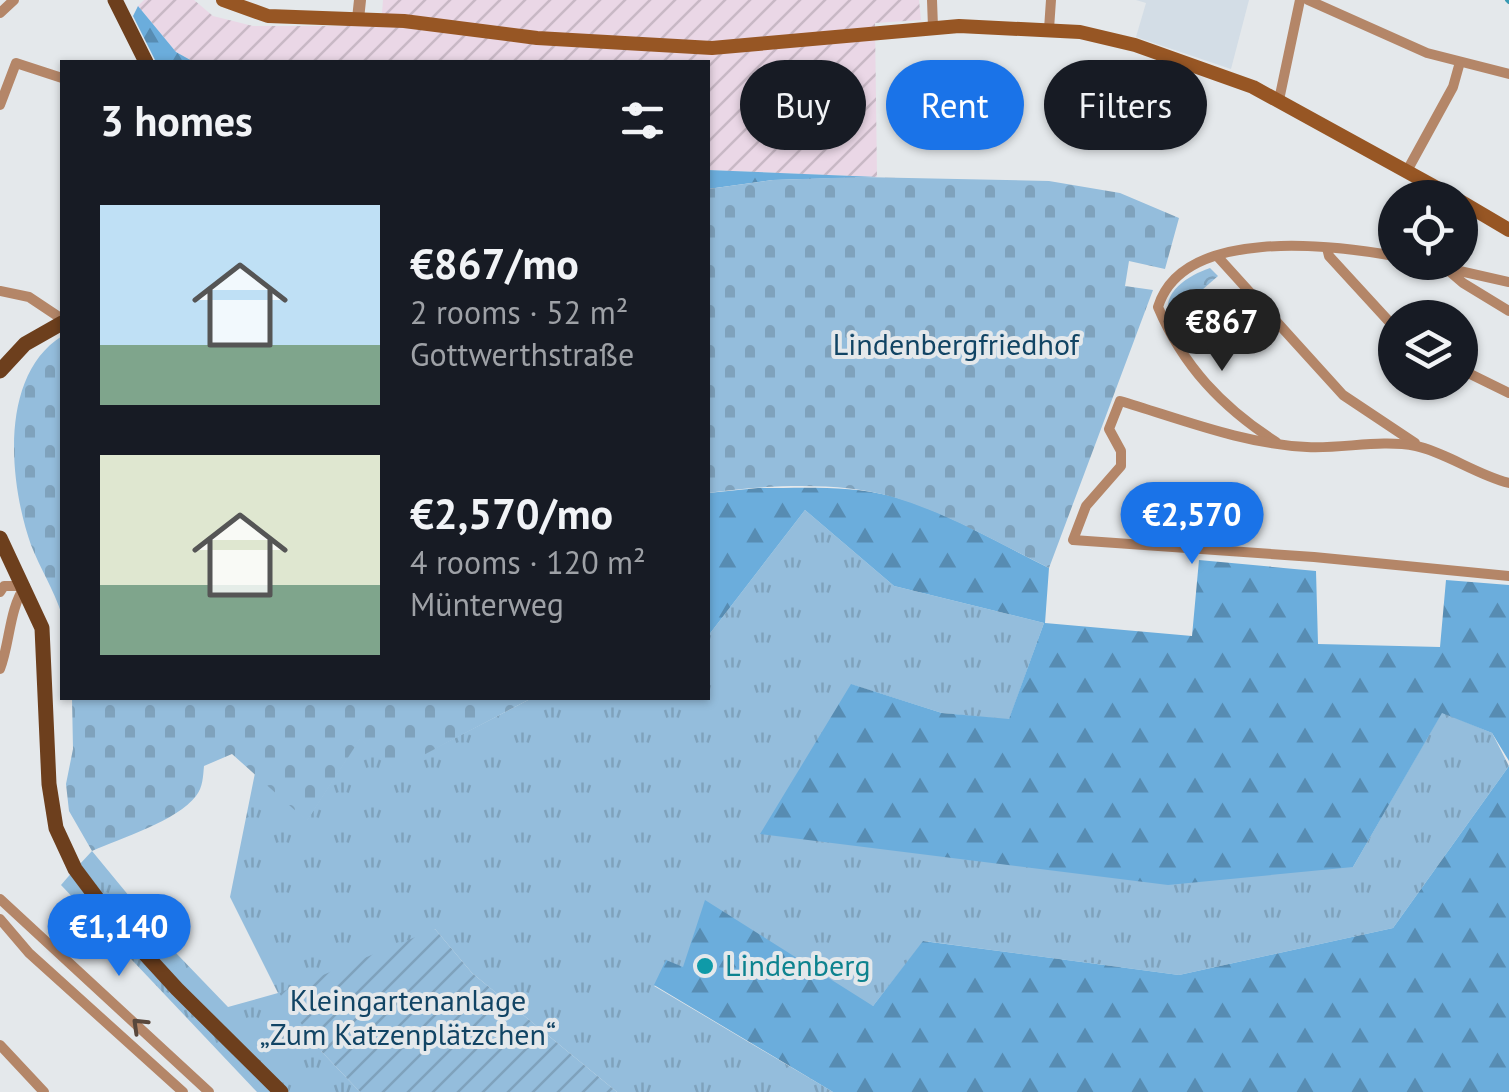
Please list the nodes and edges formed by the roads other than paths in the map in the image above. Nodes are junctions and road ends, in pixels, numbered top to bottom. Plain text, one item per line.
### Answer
1 (14, 0) edge
2 (223, 0) edge
3 (360, 0) edge
4 (932, 0) edge
5 (1052, 0) edge
6 (1300, 0) edge
7 (1308, 0) edge
8 (119, 5) edge
9 (0, 14) edge
10 (358, 19) junction
11 (933, 27) junction
12 (1049, 29) junction
13 (145, 60) edge
14 (1460, 62) junction
15 (1509, 74) edge
16 (60, 77) edge
17 (1280, 100) junction
18 (0, 105) edge
19 (1408, 169) junction
20 (1426, 180) edge
21 (1478, 212) edge
22 (1509, 230) edge
23 (1327, 248) junction
24 (1378, 254) edge
25 (1217, 256) junction
26 (1478, 276) edge
27 (1460, 280) edge
28 (1509, 282) edge
29 (0, 292) edge
30 (1378, 309) edge
31 (1509, 311) edge
32 (60, 320) edge
33 (60, 322) edge
34 (0, 371) edge
35 (1478, 378) edge
36 (1509, 393) edge
37 (1280, 444) junction
38 (1420, 446) junction
39 (1509, 483) edge
40 (0, 538) edge
41 (1509, 576) edge
42 (24, 586) junction
43 (0, 592) edge
44 (0, 669) edge
45 (0, 899) edge
46 (0, 918) edge
47 (0, 1045) edge
48 (44, 1092) edge
49 (183, 1092) edge
50 (209, 1092) edge
51 (281, 1092) edge

1 - 9 street
2 - 10 main road
3 - 10 street
4 - 11 street
5 - 12 street
6 - 17 street
7 - 14 street
8 - 13 main road
10 - 11 main road
11 - 12 main road
12 - 17 main road
14 - 15 street
14 - 19 street
16 - 18 street
17 - 19 main road
19 - 20 main road
21 - 22 main road
23 - 24 street
23 - 25 street
23 - 30 street
25 - 37 street
25 - 38 street
26 - 28 street
27 - 31 street
29 - 32 street
33 - 34 main road
35 - 36 street
37 - 38 street
37 - 41 street
38 - 39 street
40 - 42 main road
42 - 43 street
42 - 44 street
42 - 51 main road
50 -> 45 street
46 - 49 street
47 - 48 street

